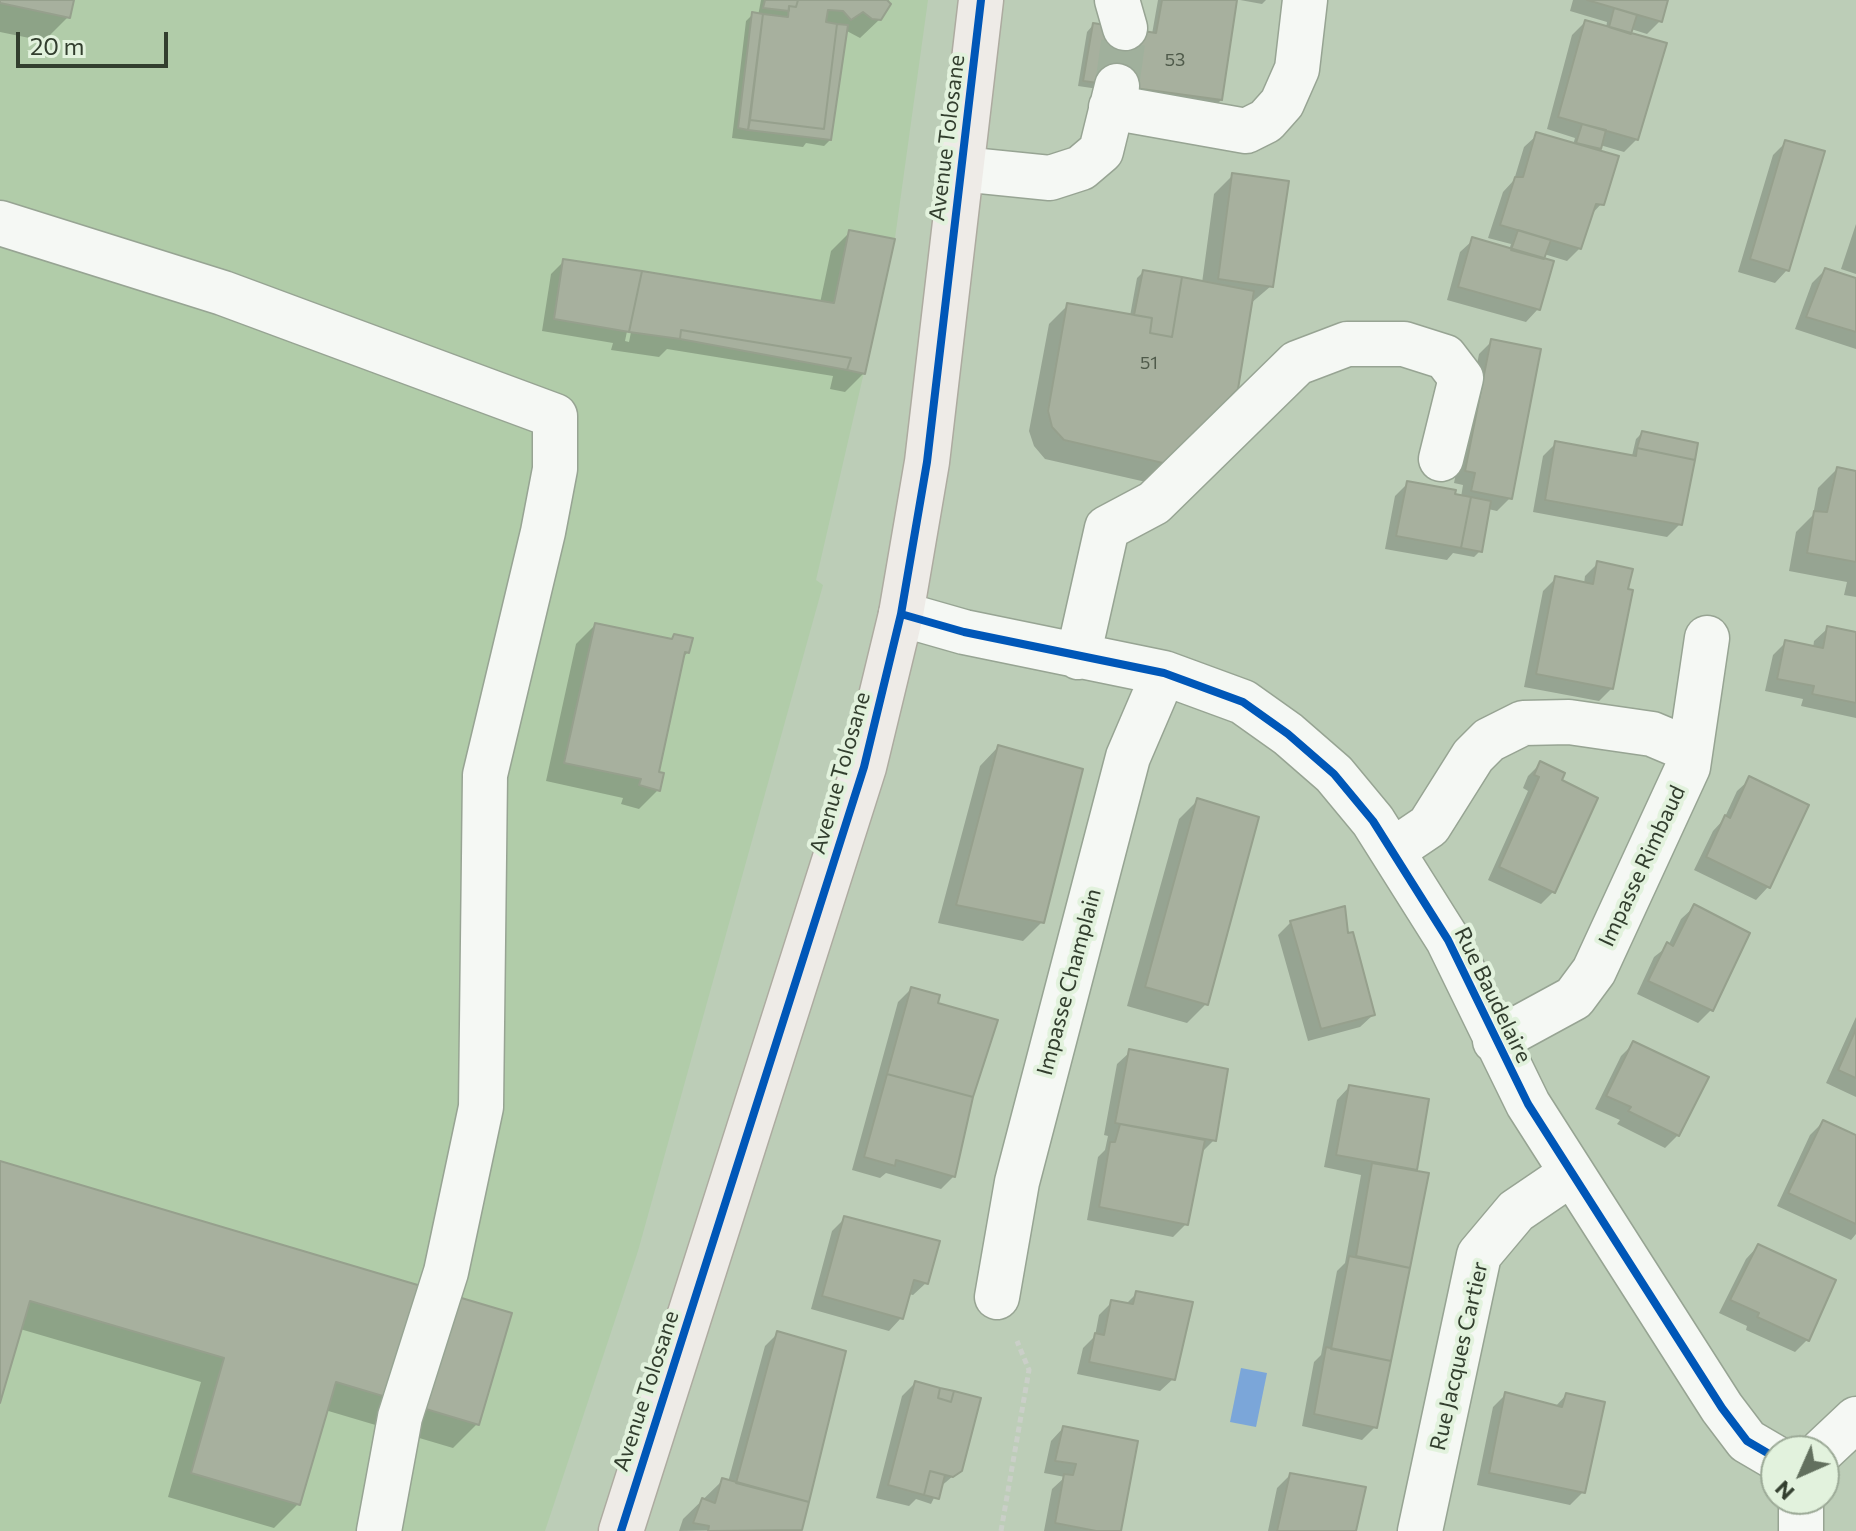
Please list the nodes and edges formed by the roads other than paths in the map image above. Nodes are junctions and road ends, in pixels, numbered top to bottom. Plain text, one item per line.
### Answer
1 (981, 0) edge
2 (1305, 0) edge
3 (961, 169) junction
4 (0, 223) edge
5 (1441, 459) dead end
6 (901, 614) junction
7 (1707, 638) dead end
8 (1078, 657) junction
9 (1164, 673) junction
10 (1690, 750) junction
11 (1392, 851) junction
12 (1495, 1041) junction
13 (1572, 1173) junction
14 (997, 1297) road end
15 (1856, 1419) edge
16 (1839, 1435) edge
17 (1760, 1449) edge
18 (379, 1531) edge
19 (621, 1531) edge
20 (1420, 1531) edge

1 - 3 main road, Avenue Tolosane
2 - 3 street
3 - 6 main road, Avenue Tolosane
4 - 18 street
5 - 8 street
6 - 8 street, Rue Baudelaire
6 - 19 main road, Avenue Tolosane
7 - 10 street, Impasse Rimbaud
8 - 9 street, Rue Baudelaire
9 - 11 street, Rue Baudelaire
9 - 14 street, Impasse Champlain
10 - 11 street
10 - 12 street, Impasse Rimbaud
11 - 12 street, Rue Baudelaire
12 - 13 street, Rue Baudelaire
13 - 17 street, Rue Baudelaire
13 - 20 street, Rue Jacques Cartier
15 - 16 street

